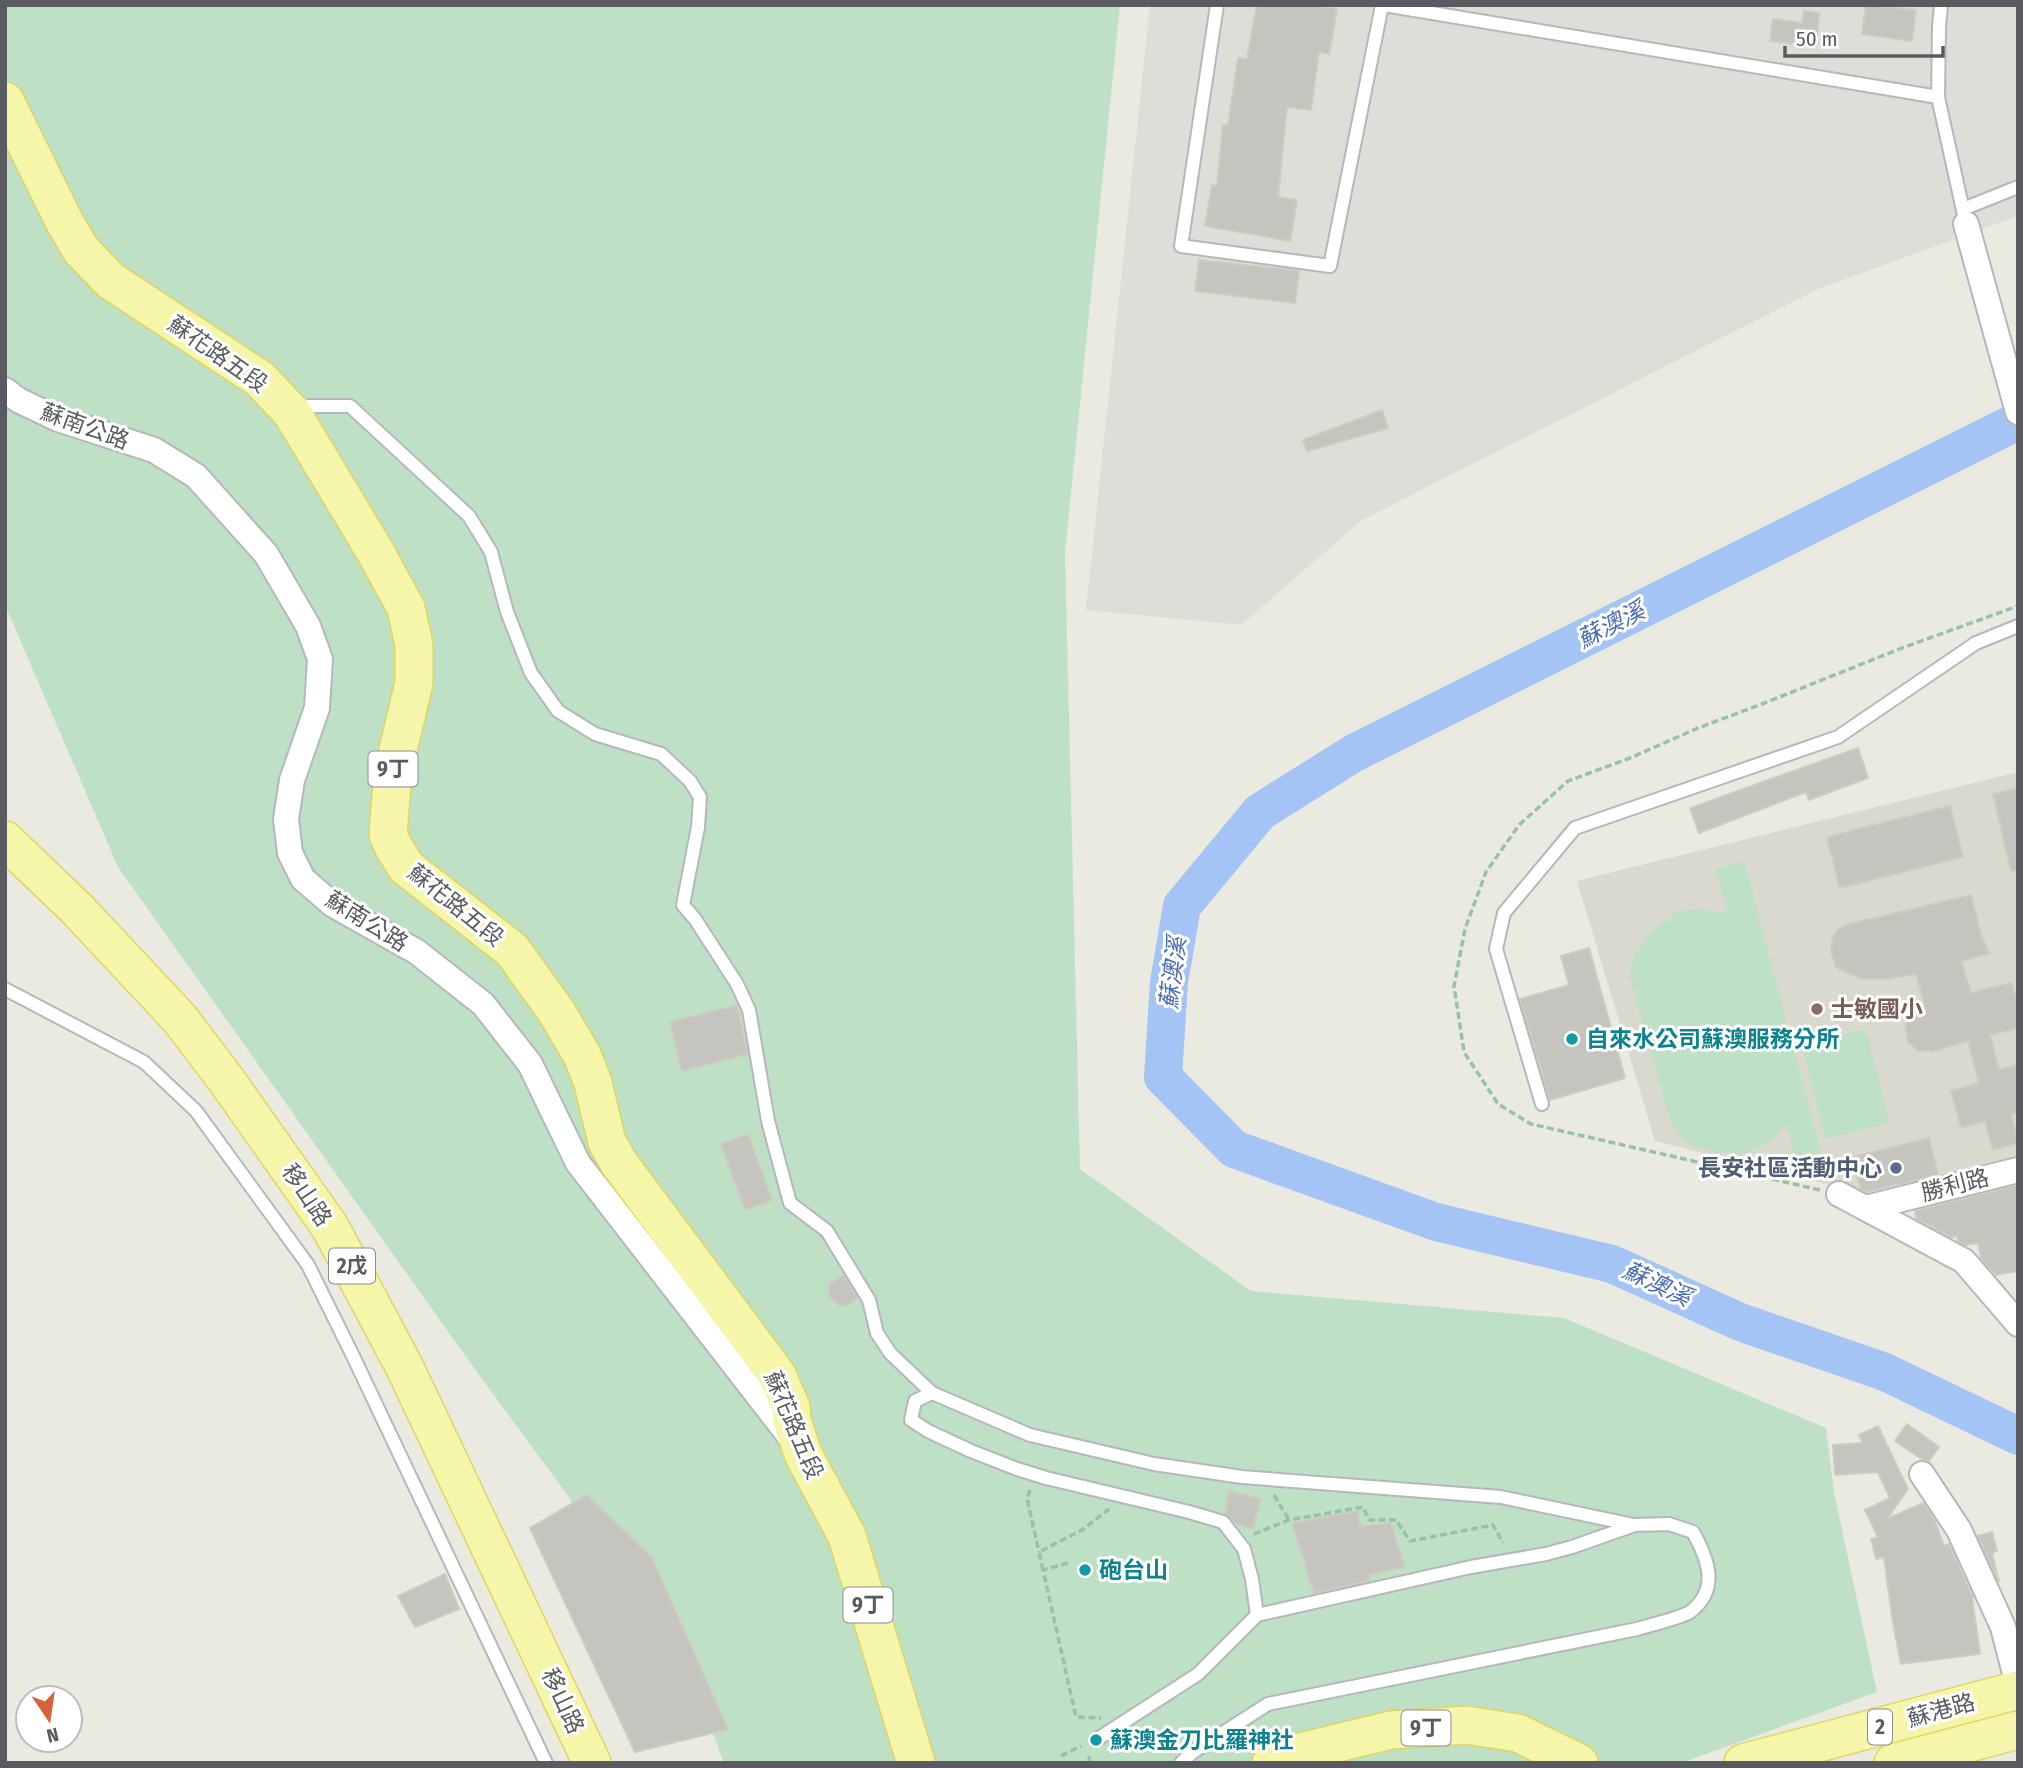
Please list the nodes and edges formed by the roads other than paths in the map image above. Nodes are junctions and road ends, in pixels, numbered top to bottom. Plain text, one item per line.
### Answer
1 (1217, 5) edge
2 (1383, 5) edge
3 (1941, 5) edge
4 (1938, 97) junction
5 (5, 101) edge
6 (2018, 187) edge
7 (1964, 216) junction
8 (5, 390) edge
9 (2018, 412) edge
10 (292, 413) junction
11 (2018, 626) edge
12 (5, 840) edge
13 (5, 989) edge
14 (1542, 1104) dead end
15 (2018, 1170) edge
16 (1839, 1194) road end
17 (1866, 1208) junction
18 (2018, 1324) edge
19 (932, 1393) junction
20 (803, 1454) junction
21 (1922, 1474) dead end
22 (1634, 1525) junction
23 (1257, 1615) junction
24 (2018, 1688) edge
25 (2018, 1730) edge
26 (1096, 1740) road end
27 (546, 1763) edge
28 (592, 1763) edge
29 (916, 1763) edge
30 (1181, 1763) edge
31 (1270, 1763) edge
32 (1579, 1763) edge
33 (1743, 1763) edge
34 (1893, 1763) edge

1 - 2 lane
2 - 4 lane
3 - 4 lane
4 - 7 lane
5 - 10 main road, 蘇花路五段 / 9丁
6 - 7 lane
7 - 9 street
8 - 20 street, 蘇南公路
10 - 19 lane
10 - 20 main road, 蘇花路五段 / 9丁
11 - 14 lane
12 - 28 main road, 移山路 / 2戊
13 - 27 lane
15 - 17 street, 勝利路
16 - 17 street
17 - 18 street
19 - 22 lane
19 - 23 lane
20 - 29 main road, 蘇花路五段 / 9丁
21 - 24 street
22 - 23 lane
22 - 30 lane
23 - 26 lane
24 - 33 main road, 蘇港路 / 2
25 - 34 main road, 蘇港路 / 2
31 - 32 main road, 9丁

